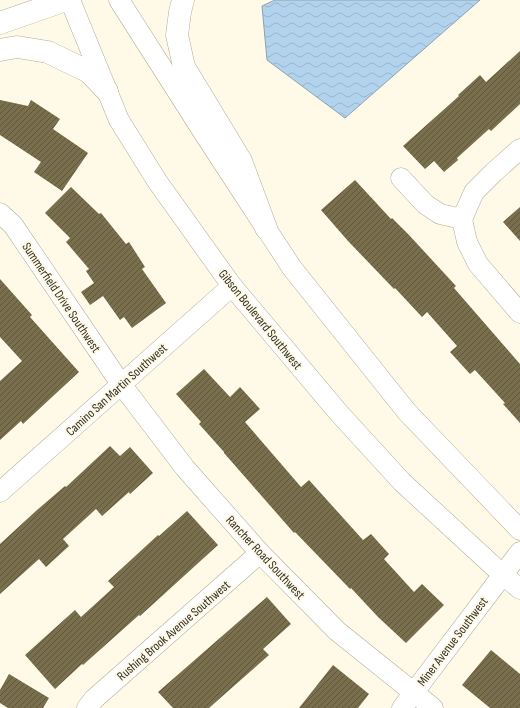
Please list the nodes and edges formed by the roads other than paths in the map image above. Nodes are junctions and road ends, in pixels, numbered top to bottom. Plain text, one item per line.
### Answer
1 (66, 0) edge
2 (70, 0) edge
3 (119, 0) edge
4 (183, 0) edge
5 (0, 23) edge
6 (0, 50) edge
7 (107, 91) junction
8 (520, 149) edge
9 (401, 178) dead end
10 (0, 213) edge
11 (462, 219) junction
12 (266, 228) junction
13 (232, 286) junction
14 (520, 312) edge
15 (121, 384) junction
16 (0, 492) edge
17 (520, 530) edge
18 (520, 552) edge
19 (260, 553) junction
20 (503, 575) junction
21 (520, 588) edge
22 (407, 700) edge
23 (87, 708) edge
24 (433, 708) edge

1 - 5 main road
2 - 7 street, Gibson Boulevard Southwest
3 - 12 street
4 - 12 main road
6 - 7 main road
7 - 13 street, Gibson Boulevard Southwest
8 - 11 street
9 - 11 street
10 - 15 street, Summerfield Drive Southwest
11 - 14 street
12 - 17 street
13 - 15 street, Camino San Martin Southwest
13 - 20 street, Gibson Boulevard Southwest
15 - 16 street, Camino San Martin Southwest
15 - 19 street, Rancher Road Southwest
18 - 20 street, Miner Avenue Southwest
19 - 22 street, Rancher Road Southwest
19 - 23 street, Rushing Brook Avenue Southwest
20 - 21 street, Gibson Boulevard Southwest
20 - 22 street, Miner Avenue Southwest
22 - 24 street, Rancher Road Southwest

